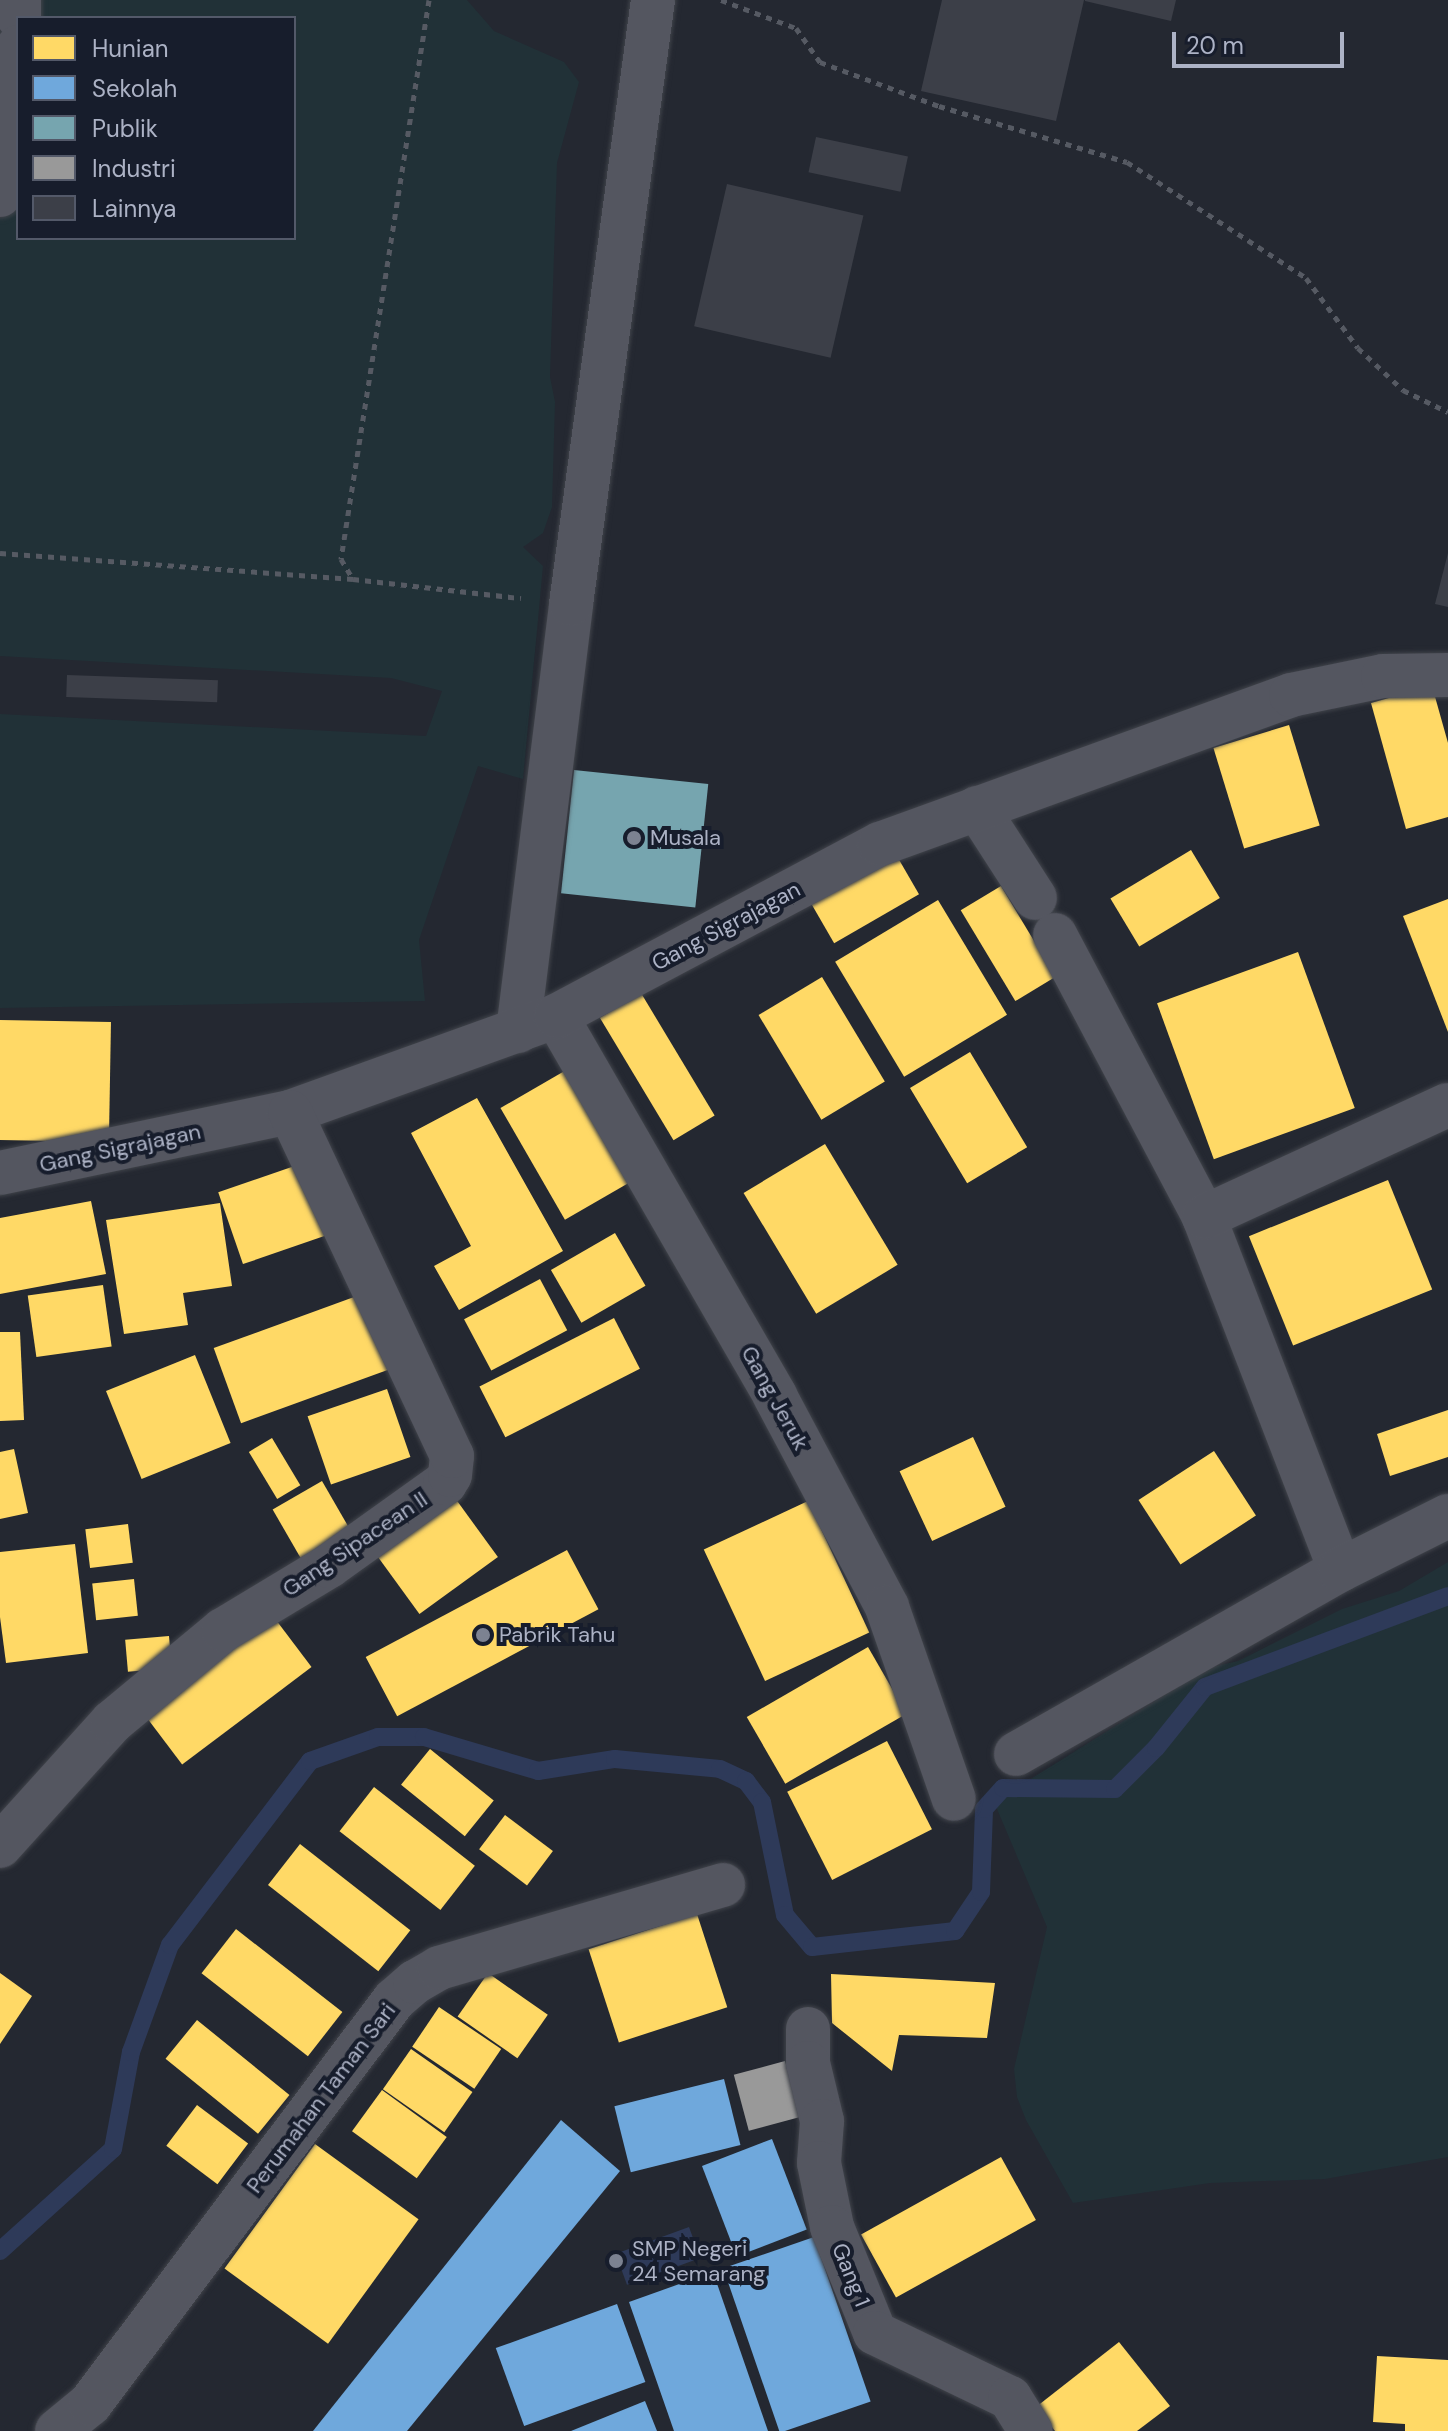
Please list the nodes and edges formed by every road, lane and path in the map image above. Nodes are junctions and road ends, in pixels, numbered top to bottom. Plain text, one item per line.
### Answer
1 (429, 0) edge
2 (653, 0) edge
3 (721, 0) edge
4 (16, 63) edge
5 (0, 195) edge
6 (1448, 412) edge
7 (0, 553) edge
8 (353, 579) junction
9 (571, 604) junction
10 (1448, 675) edge
11 (977, 808) junction
12 (537, 1024) junction
13 (1448, 1105) edge
14 (290, 1112) junction
15 (0, 1173) edge
16 (1204, 1217) junction
17 (1448, 1516) edge
18 (1340, 1570) junction
19 (1016, 1754) dead end
20 (954, 1799) dead end
21 (0, 1846) edge
22 (723, 1885) dead end
23 (808, 2029) dead end
24 (57, 2431) edge
25 (1031, 2431) edge

1 - 8 path
2 - 9 street
3 - 6 path
4 - 5 street
7 - 8 path
8 - 9 path
9 - 12 street
10 - 11 street, Gang Sigrajagan
11 - 12 street, Gang Sigrajagan
11 - 16 street
12 - 14 street, Gang Sigrajagan
12 - 20 street, Gang Jeruk
13 - 16 street
14 - 15 street, Gang Sigrajagan
14 - 21 street, Gang Sipacean II
16 - 18 street
17 - 18 street
18 - 19 street
22 - 24 street, Perumahan Taman Sari
23 - 25 street, Gang 1

